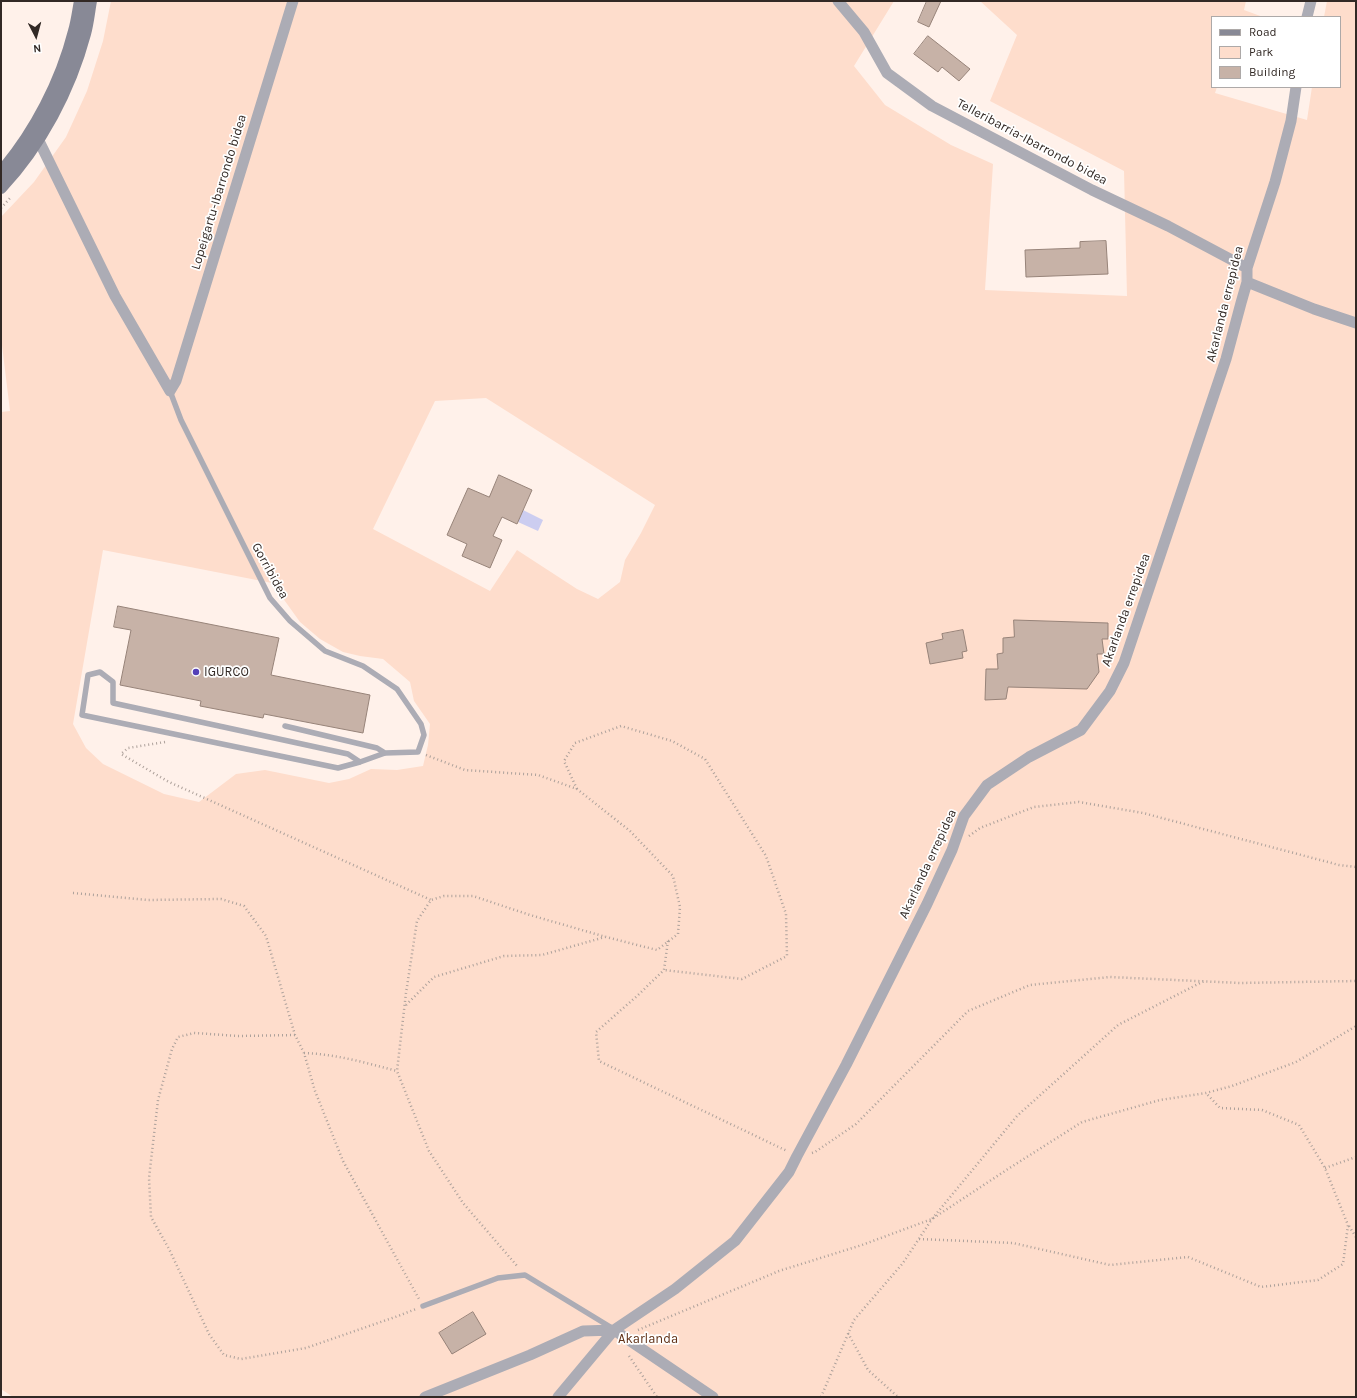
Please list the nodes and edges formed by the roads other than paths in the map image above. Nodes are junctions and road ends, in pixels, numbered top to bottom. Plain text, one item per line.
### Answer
1 (80, 1) edge
2 (91, 1) edge
3 (293, 1) edge
4 (838, 1) edge
5 (1311, 1) edge
6 (1307, 16) edge
7 (1296, 88) edge
8 (38, 139) junction
9 (1, 172) edge
10 (1, 188) edge
11 (1247, 268) junction
12 (1247, 282) junction
13 (1356, 323) edge
14 (170, 392) junction
15 (285, 726) dead end
16 (385, 753) junction
17 (360, 762) junction
18 (423, 1306) road end
19 (614, 1330) junction
20 (425, 1397) edge
21 (558, 1397) edge
22 (713, 1397) edge

1 - 9 main road
2 - 8 main road
3 - 14 street, Lopeigartu-Ibarrondo bidea
4 - 11 street, Telleribarria-Ibarrondo bidea
5 - 6 street
7 - 11 street, Akarlanda errepidea
8 - 10 main road
8 - 14 street
11 - 12 street, Akarlanda errepidea
12 - 13 street
12 - 19 street, Akarlanda errepidea
14 - 16 lane, Gorribidea
15 - 16 lane
16 - 17 lane
17 - 17 lane
18 - 19 lane
19 - 20 street
19 - 21 street, Akarlanda errepidea
19 - 22 street

